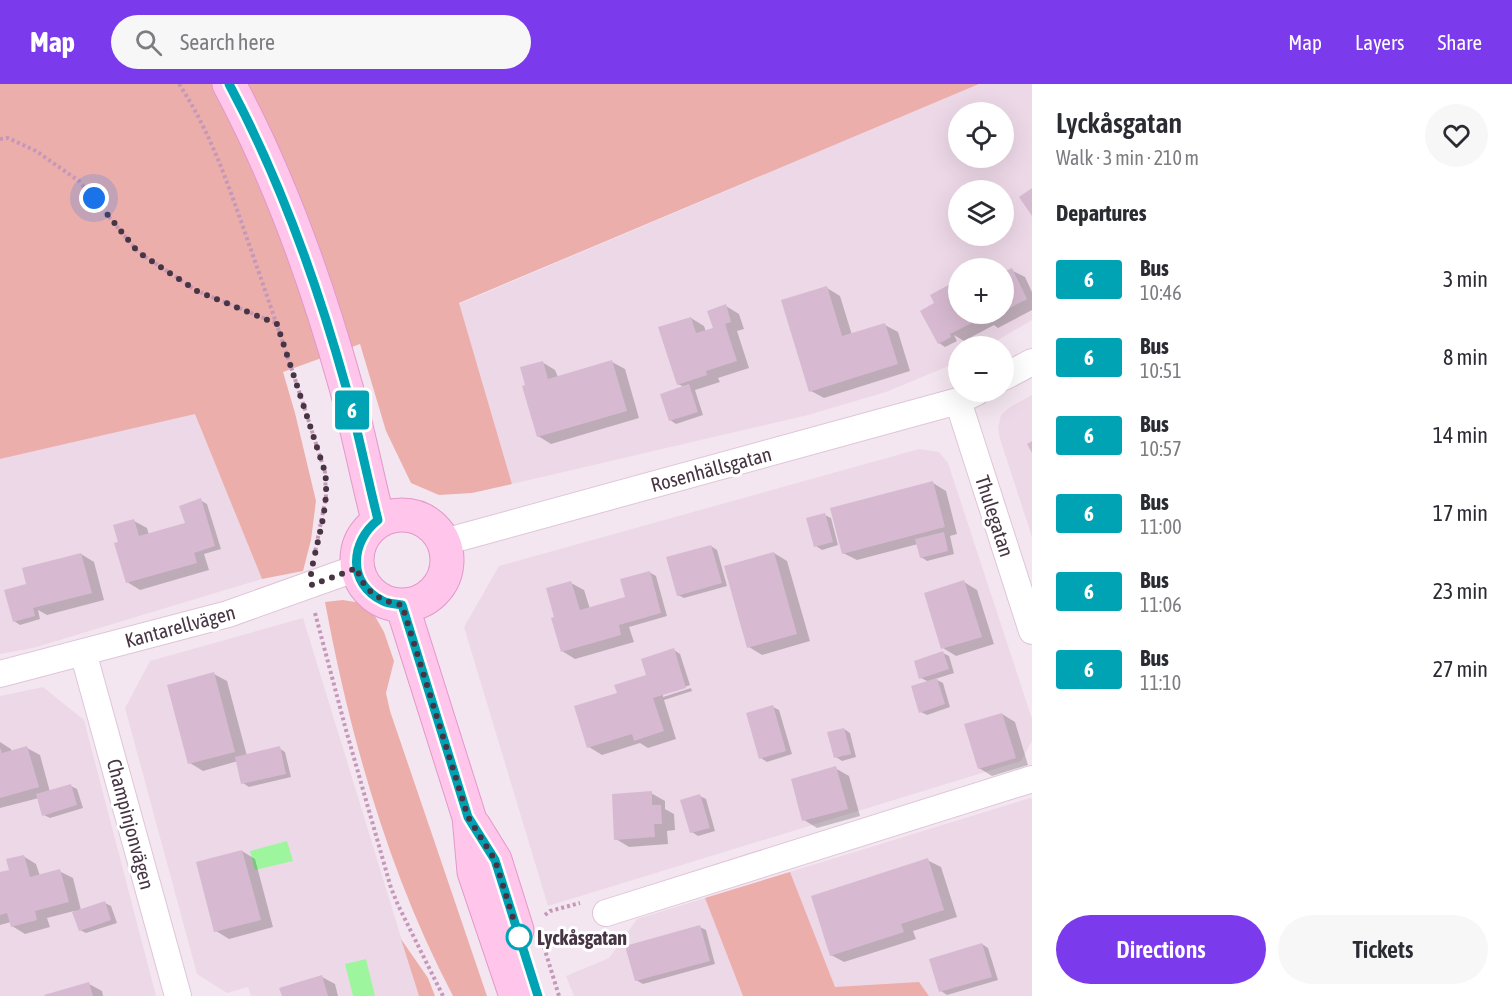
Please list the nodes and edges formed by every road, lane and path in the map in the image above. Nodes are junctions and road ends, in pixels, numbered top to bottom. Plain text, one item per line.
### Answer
1 (179, 84) edge
2 (229, 84) edge
3 (0, 140) edge
4 (277, 324) junction
5 (1032, 362) edge
6 (1014, 372) edge
7 (948, 401) edge
8 (969, 402) edge
9 (378, 520) junction
10 (444, 542) junction
11 (357, 568) junction
12 (312, 585) junction
13 (402, 605) junction
14 (1032, 631) edge
15 (83, 652) junction
16 (0, 674) edge
17 (1032, 779) edge
18 (468, 817) junction
19 (606, 913) joint
20 (540, 922) dead end
21 (541, 939) dead end
22 (178, 996) edge
23 (443, 996) edge
24 (516, 996) edge
25 (538, 996) edge
26 (560, 996) edge

1 - 4 path
2 - 9 street
3 - 4 path
4 - 12 path
5 - 6 street
7 - 10 street, Rosenhällsgatan
8 - 14 street, Thulegatan
9 - 10 street
9 - 11 street
10 - 13 street
11 - 12 street, Kantarellvägen
11 - 13 street
12 - 15 street, Kantarellvägen
12 - 23 path
13 - 18 street
15 - 16 street, Kantarellvägen
15 - 22 street, Champinjonvägen
17 - 19 street
18 - 24 street
18 - 25 street
19 - 20 path
21 - 26 path

